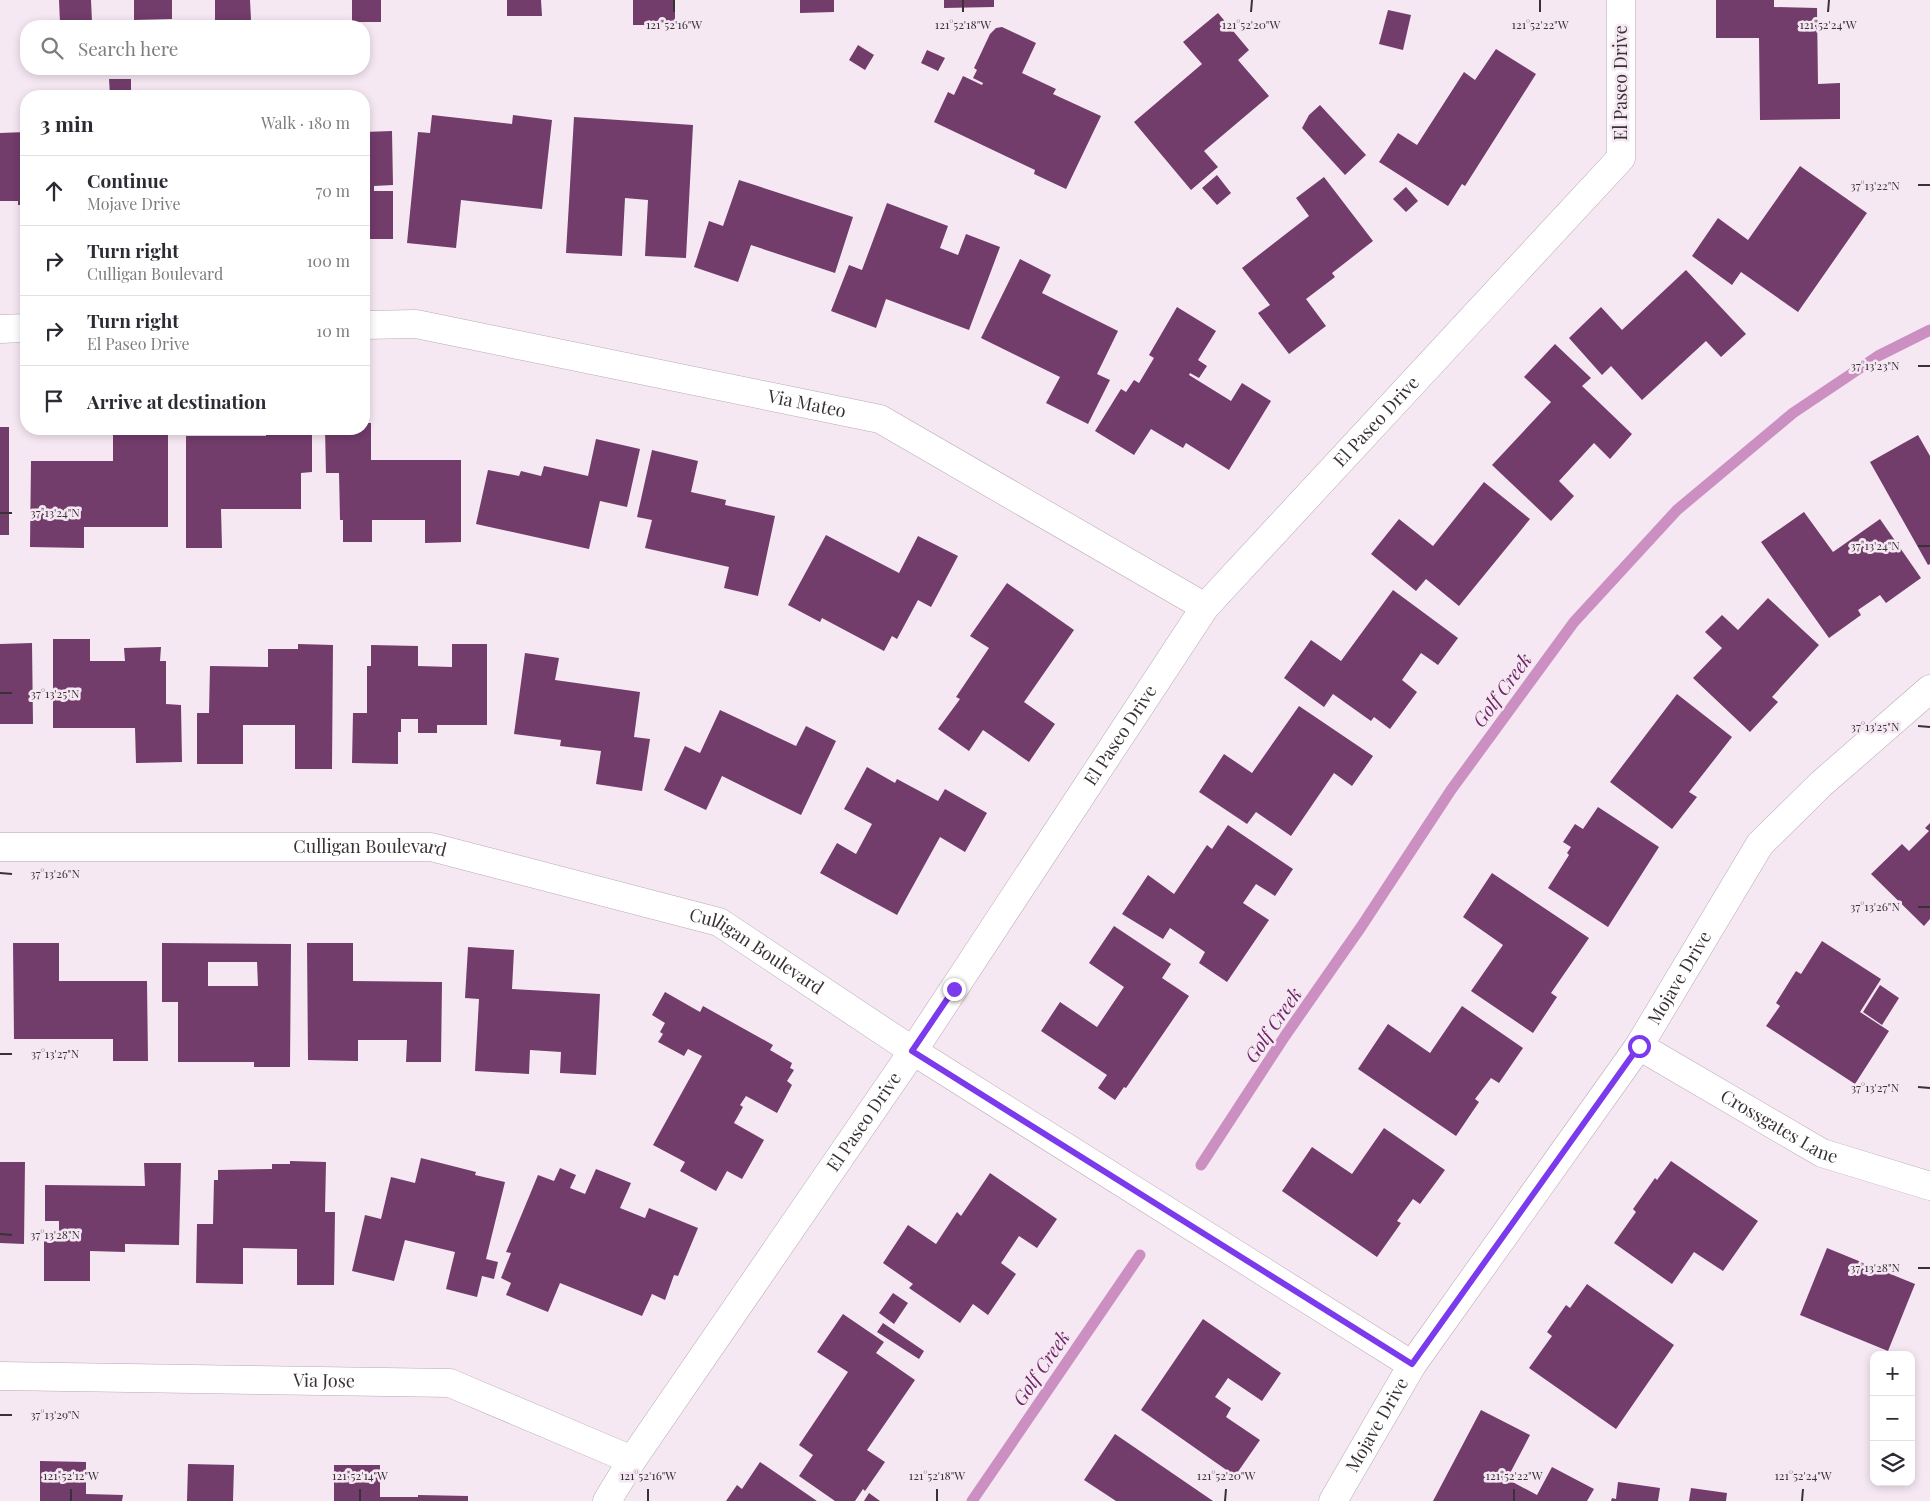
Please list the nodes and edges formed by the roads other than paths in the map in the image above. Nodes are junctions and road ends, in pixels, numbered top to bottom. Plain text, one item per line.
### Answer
1 (1621, 0) edge
2 (370, 325) edge
3 (20, 328) edge
4 (0, 329) edge
5 (1206, 607) junction
6 (1930, 689) edge
7 (0, 847) edge
8 (1639, 1046) junction
9 (912, 1051) junction
10 (1930, 1186) edge
11 (1412, 1364) junction
12 (0, 1376) edge
13 (632, 1460) junction
14 (607, 1501) edge
15 (1333, 1501) edge

1 - 5 street, El Paseo Drive
2 - 5 street, Via Mateo
3 - 4 street
5 - 9 street, El Paseo Drive
6 - 8 street, Mojave Drive
7 - 9 street, Culligan Boulevard
8 - 10 street, Crossgates Lane
8 - 11 street, Mojave Drive
9 - 11 street, Culligan Boulevard
9 - 13 street, El Paseo Drive
11 - 15 street, Mojave Drive
12 - 13 street, Via Jose
13 - 14 street, El Paseo Drive

